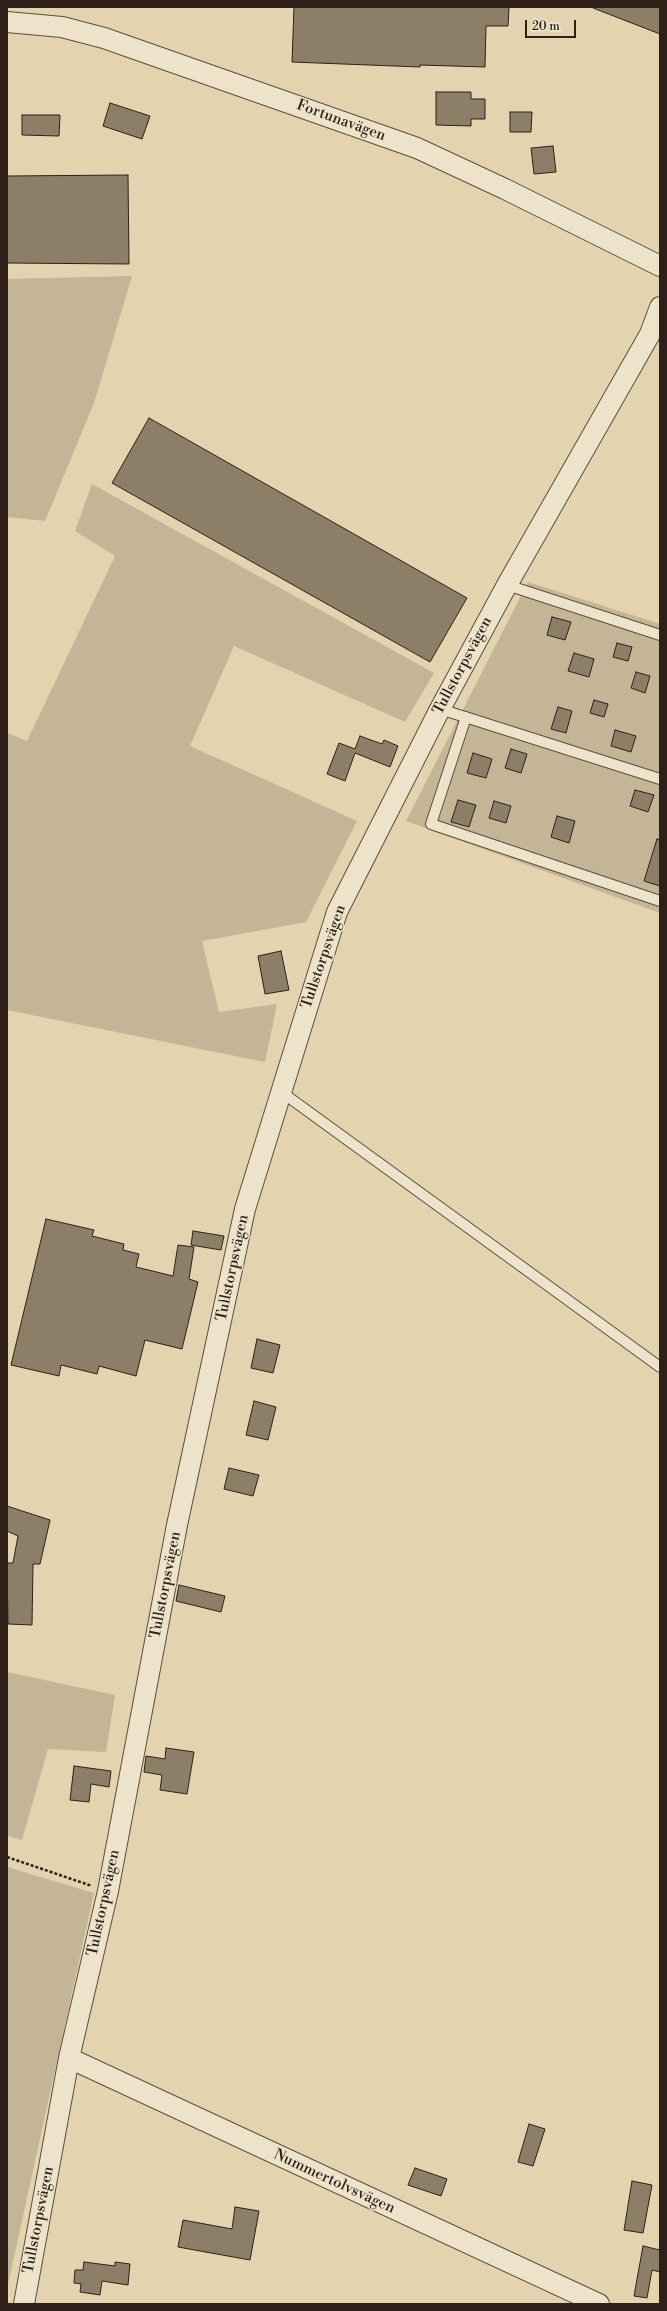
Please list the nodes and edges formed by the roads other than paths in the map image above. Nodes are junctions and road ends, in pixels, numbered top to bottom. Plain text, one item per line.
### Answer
1 (7, 22) edge
2 (660, 266) edge
3 (660, 307) edge
4 (507, 585) junction
5 (660, 635) edge
6 (440, 709) junction
7 (466, 717) junction
8 (660, 779) edge
9 (660, 901) edge
10 (280, 1091) junction
11 (660, 1367) edge
12 (69, 2058) junction
13 (24, 2304) edge
14 (599, 2304) edge

1 - 2 street, Fortunavägen
3 - 4 street, Tullstorpsvägen
4 - 5 lane
4 - 6 street, Tullstorpsvägen
6 - 7 lane
6 - 10 street, Tullstorpsvägen
7 - 8 lane
7 - 9 lane
10 - 11 lane
10 - 12 street, Tullstorpsvägen
12 - 13 street, Tullstorpsvägen
12 - 14 street, Nummertolvsvägen

